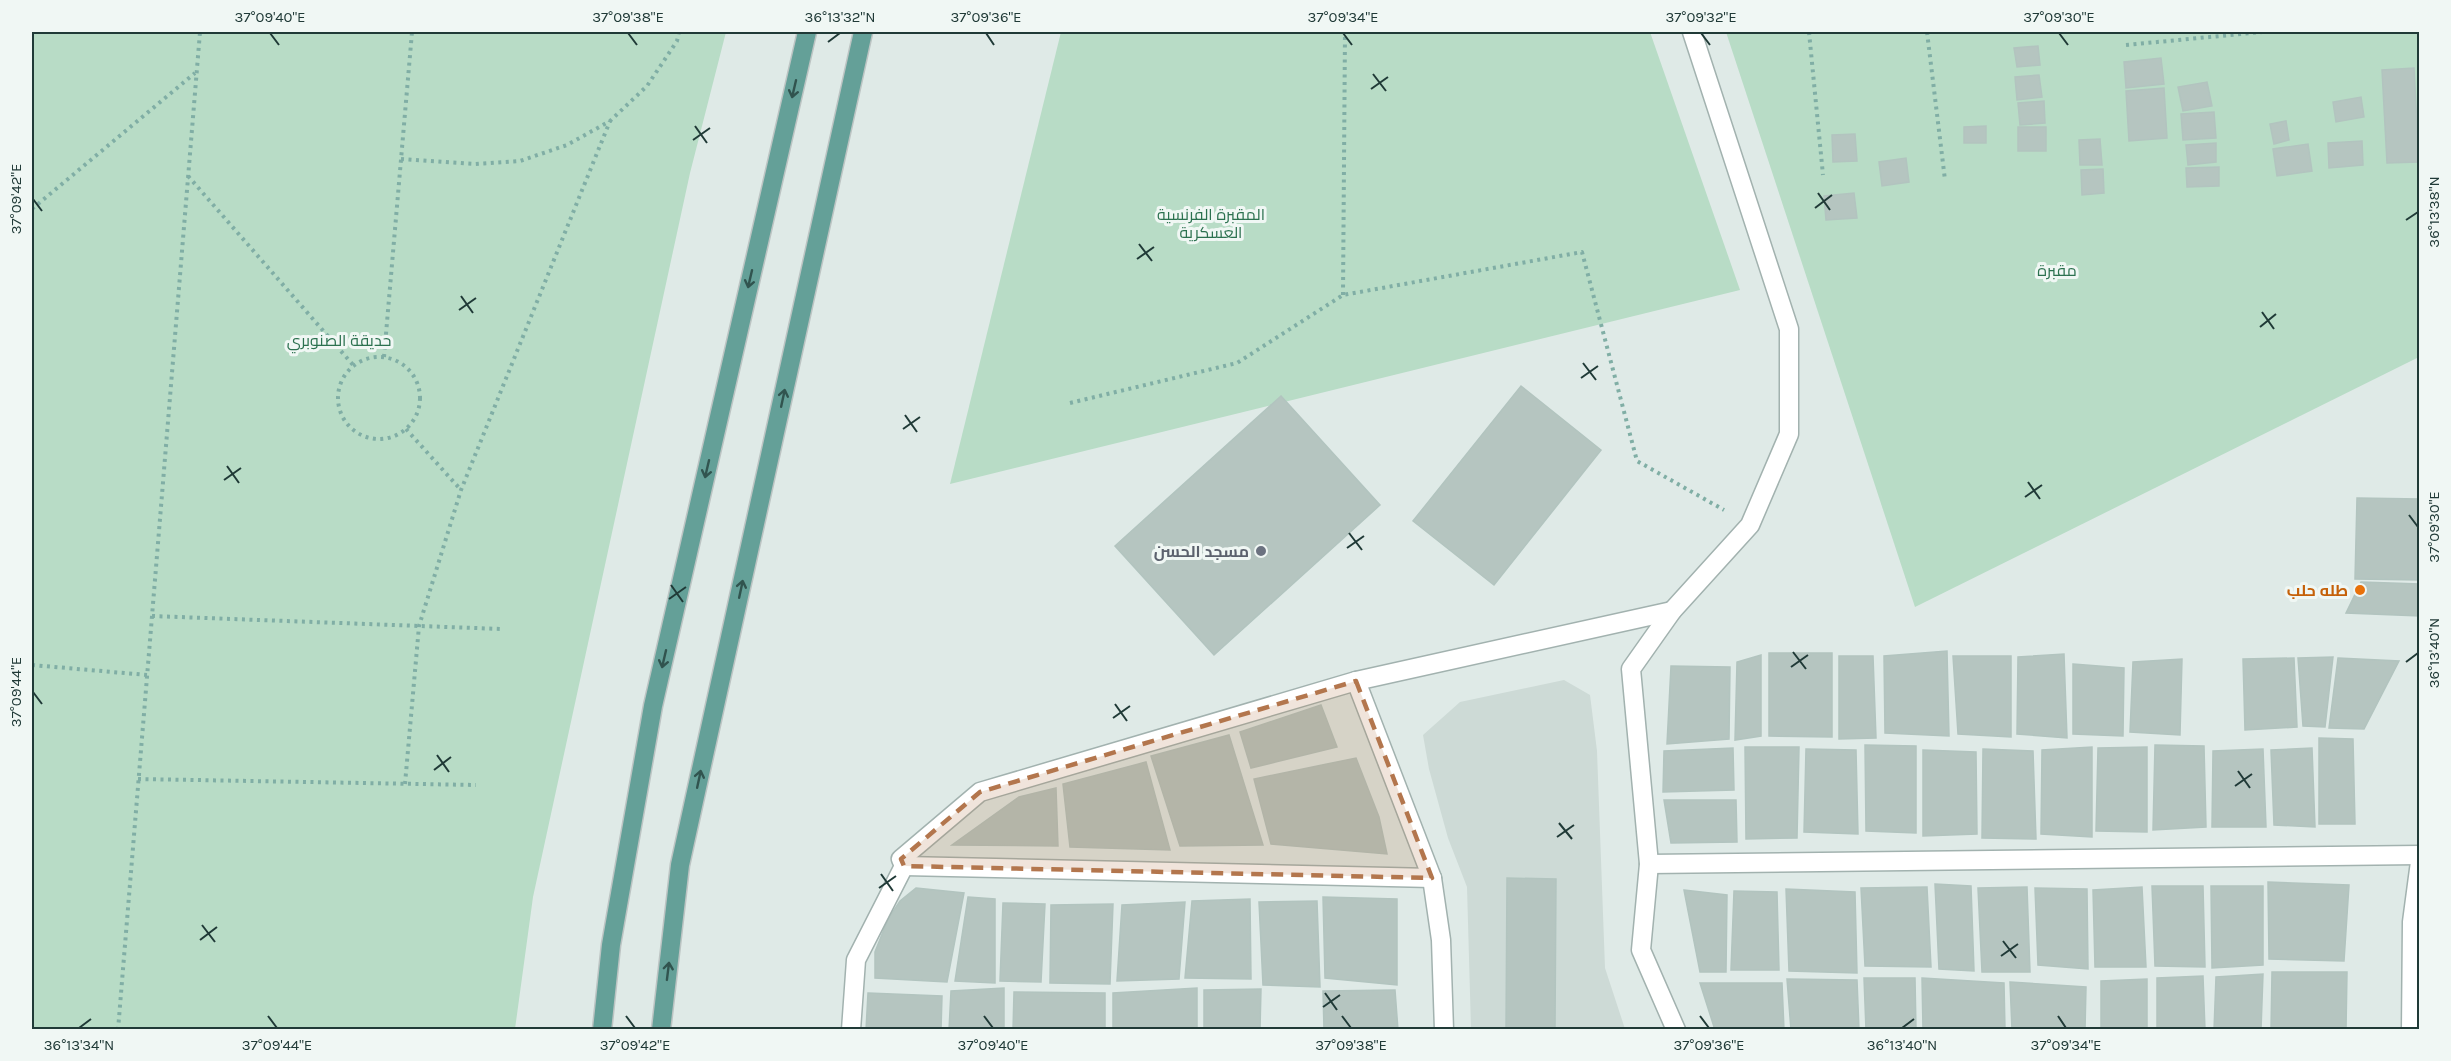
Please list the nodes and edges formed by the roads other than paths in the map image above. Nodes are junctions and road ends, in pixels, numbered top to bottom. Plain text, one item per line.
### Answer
1 (807, 32) edge
2 (863, 32) edge
3 (1692, 32) edge
4 (1672, 611) junction
5 (1356, 681) junction
6 (2420, 855) edge
7 (2420, 862) edge
8 (1649, 864) junction
9 (904, 866) junction
10 (1432, 878) junction
11 (602, 1029) edge
12 (661, 1029) edge
13 (851, 1029) edge
14 (1444, 1029) edge
15 (1676, 1029) edge
16 (2410, 1029) edge

1 -> 11 main road
12 -> 2 main road
3 - 4 street
4 - 5 street
4 - 8 street
5 - 9 street
5 - 10 street
6 - 8 street
7 - 16 street
8 - 15 street
9 - 10 street
9 - 13 street
10 - 14 street

